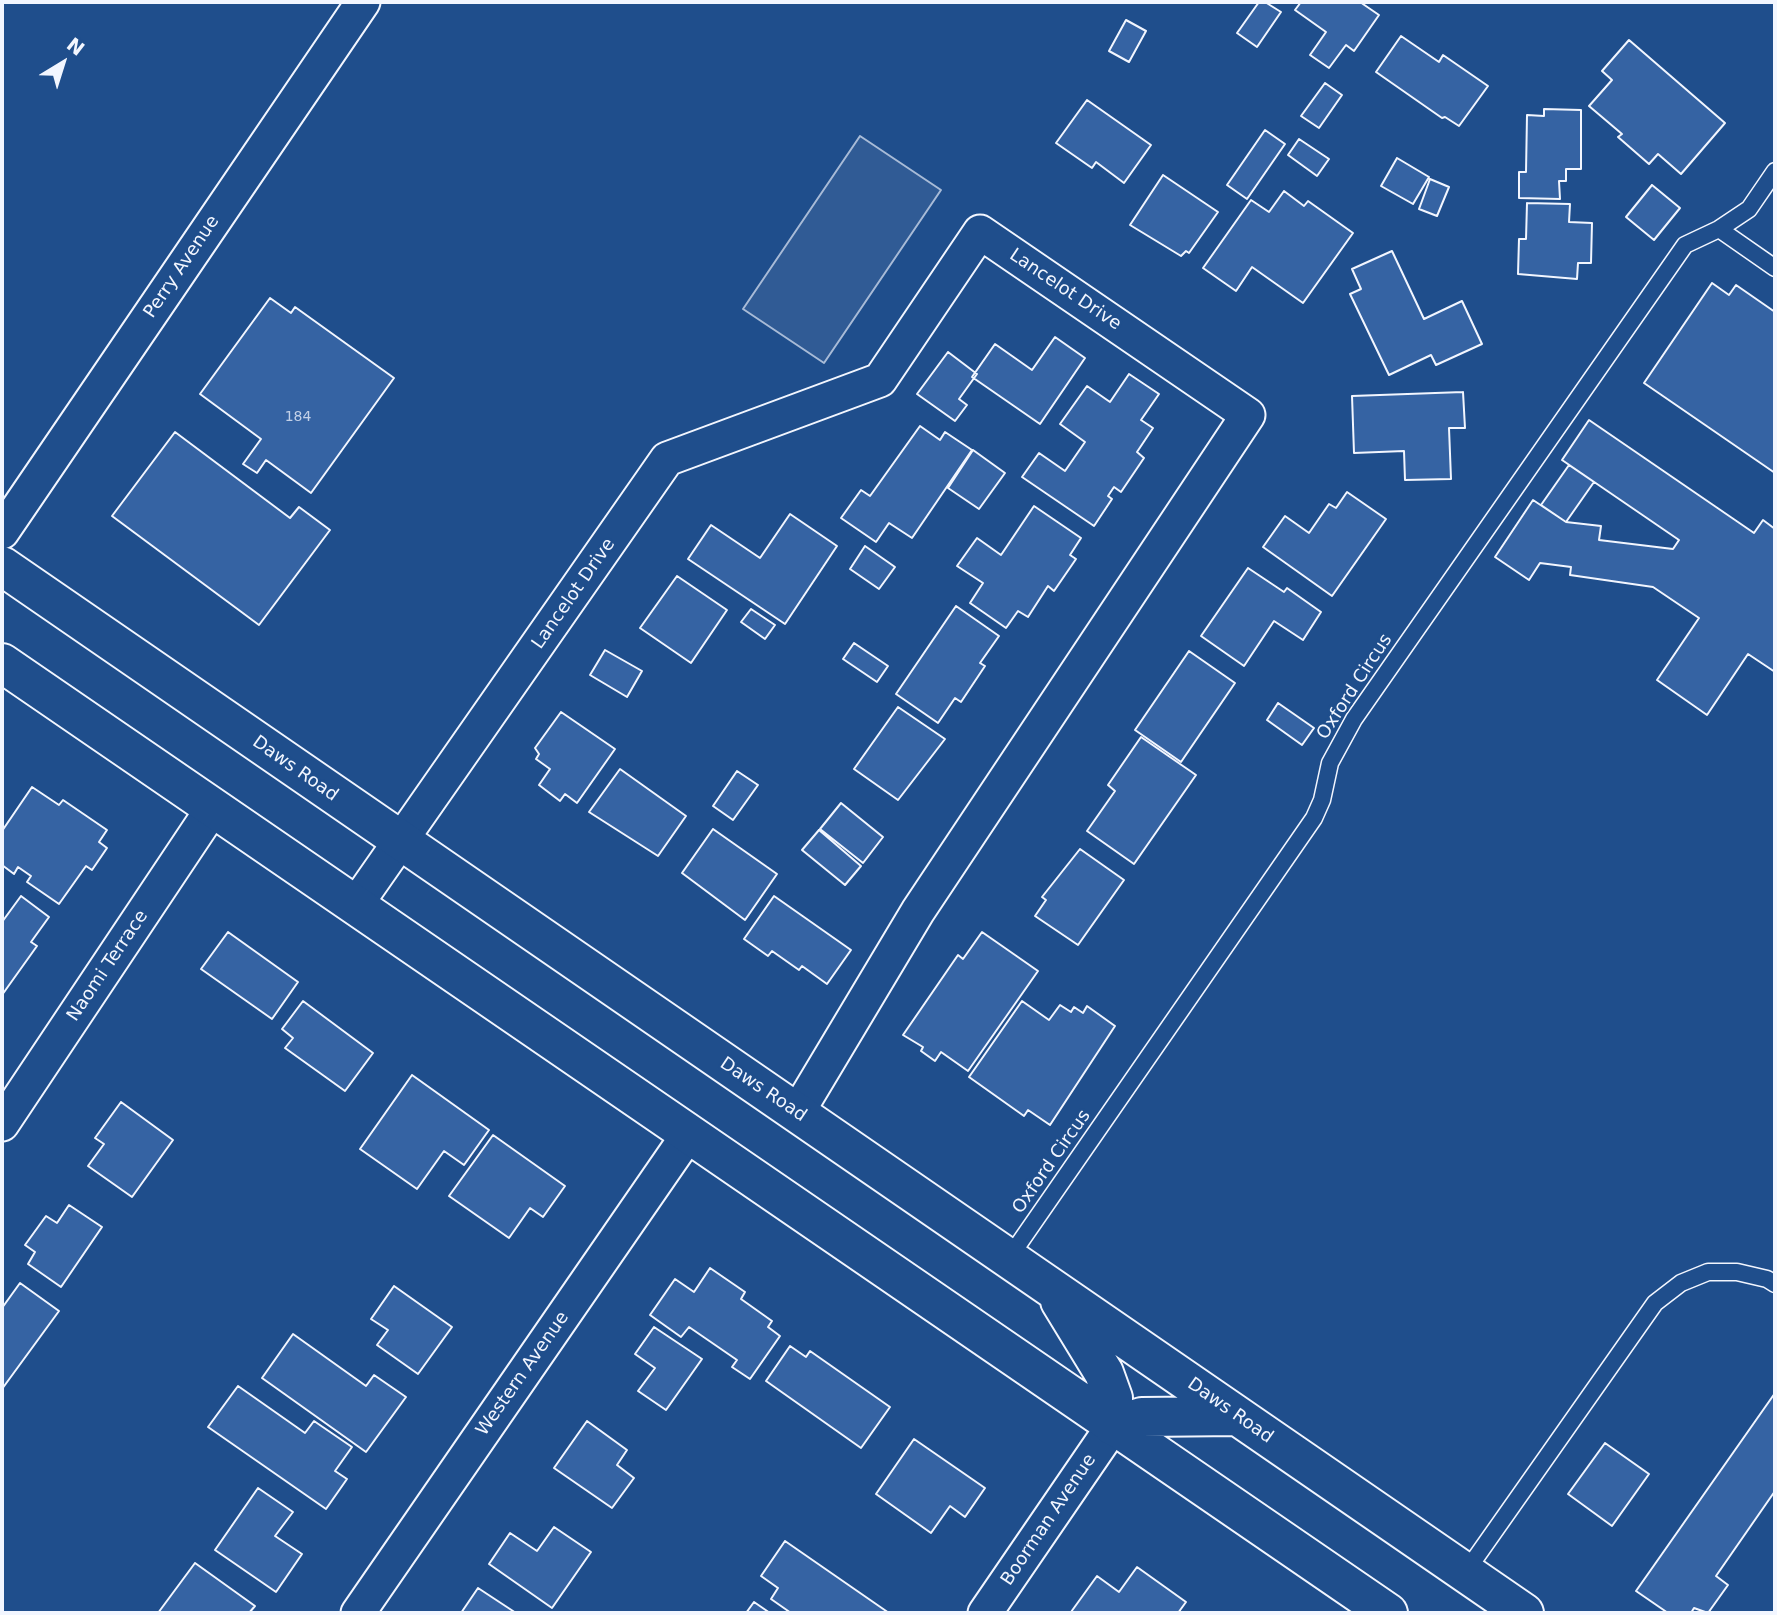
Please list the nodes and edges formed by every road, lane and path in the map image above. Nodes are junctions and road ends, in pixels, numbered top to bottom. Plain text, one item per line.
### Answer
1 (363, 2) edge
2 (1775, 171) edge
3 (1719, 229) junction
4 (1775, 268) edge
5 (2, 532) edge
6 (2, 566) edge
7 (2, 663) edge
8 (213, 808) junction
9 (401, 842) junction
10 (355, 906) junction
11 (797, 1113) junction
12 (2, 1124) edge
13 (688, 1135) junction
14 (1008, 1259) junction
15 (1775, 1284) edge
16 (1054, 1290) junction
17 (1237, 1416) junction
18 (1113, 1426) junction
19 (1465, 1573) junction
20 (358, 1613) edge
21 (985, 1613) edge
22 (1388, 1613) edge
23 (1524, 1613) edge

1 - 5 street, Perry Avenue
2 - 3 lane, Oxford Circus
3 - 4 lane
3 - 14 lane, Oxford Circus
6 - 9 main road, Daws Road
7 - 8 main road
8 - 10 main road
8 - 12 street, Naomi Terrace
9 - 10 street, Lancelot Drive
9 - 11 main road, Daws Road
9 - 11 street, Lancelot Drive
10 - 13 main road
11 - 14 main road, Daws Road
13 - 18 main road
13 - 20 street, Western Avenue
14 - 16 main road, Daws Road
15 - 19 lane
16 - 17 main road, Daws Road
16 - 18 main road
17 - 18 main road
17 - 19 main road, Daws Road
18 - 21 street, Boorman Avenue
18 - 22 main road
19 - 23 main road, Daws Road

